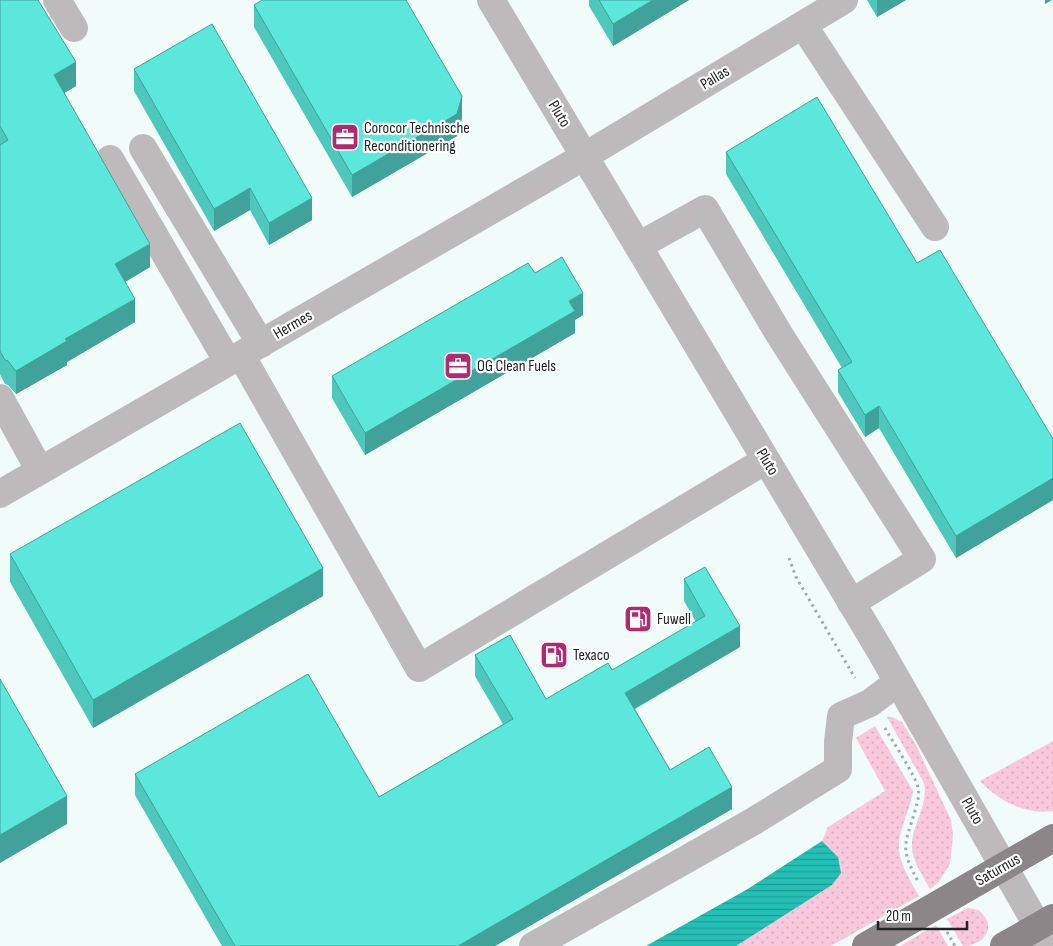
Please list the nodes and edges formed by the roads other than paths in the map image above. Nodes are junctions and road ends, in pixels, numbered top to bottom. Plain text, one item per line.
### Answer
1 (57, 0) edge
2 (491, 0) edge
3 (844, 0) edge
4 (803, 25) junction
5 (74, 28) dead end
6 (143, 148) dead end
7 (585, 156) junction
8 (110, 159) dead end
9 (935, 227) dead end
10 (638, 246) junction
11 (243, 354) junction
12 (0, 398) edge
13 (766, 460) junction
14 (40, 471) junction
15 (0, 494) edge
16 (851, 602) junction
17 (898, 682) junction
18 (1053, 838) edge
19 (1004, 866) junction
20 (1047, 930) edge
21 (534, 946) edge
22 (866, 946) edge
23 (1004, 946) edge

1 - 5 street
2 - 7 street, Pluto
3 - 4 street, Pallas
4 - 7 street, Pallas
4 - 9 street
6 - 11 street
7 - 10 street, Pluto
7 - 11 street, Hermes
8 - 11 street
10 - 13 street, Pluto
10 - 16 street
11 - 13 street
11 - 14 street, Hermes
12 - 14 street
13 - 16 street, Pluto
14 - 15 street, Hermes
16 - 17 street, Pluto
17 - 19 street, Pluto
17 - 21 street
18 - 19 main road, Saturnus
19 - 20 street, Pluto
19 - 22 main road, Saturnus
20 - 23 main road

